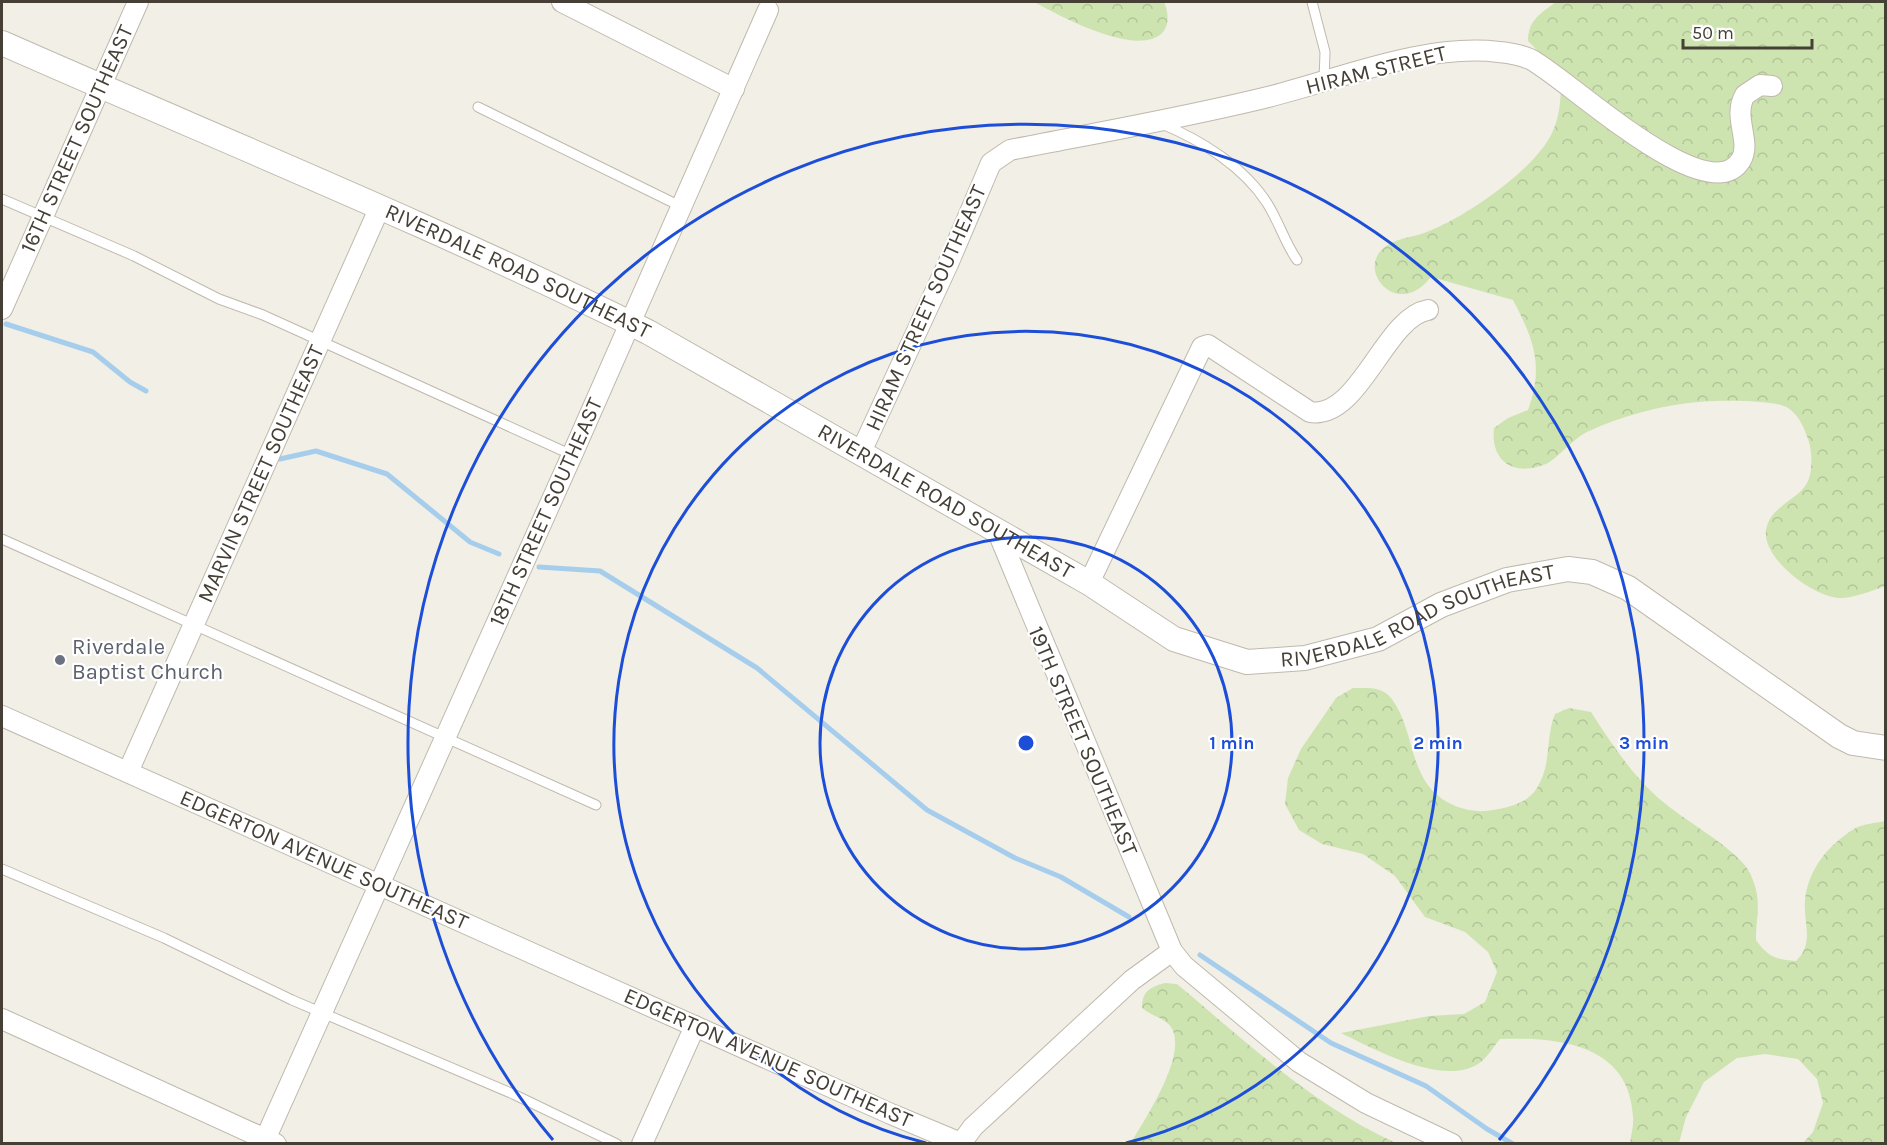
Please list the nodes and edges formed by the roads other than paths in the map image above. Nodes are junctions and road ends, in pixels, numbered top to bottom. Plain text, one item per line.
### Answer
1 (138, 2) edge
2 (562, 2) edge
3 (1312, 2) edge
4 (768, 10) dead end
5 (2, 43) edge
6 (1324, 82) junction
7 (100, 85) junction
8 (1772, 86) dead end
9 (734, 88) junction
10 (478, 107) dead end
11 (1157, 122) junction
12 (992, 163) joint
13 (2, 199) edge
14 (682, 207) junction
15 (379, 208) junction
16 (42, 217) junction
17 (1297, 261) dead end
18 (2, 309) edge
19 (1428, 310) dead end
20 (630, 324) junction
21 (320, 341) junction
22 (860, 454) junction
23 (572, 455) junction
24 (997, 530) junction
25 (2, 538) edge
26 (1089, 583) junction
27 (194, 624) junction
28 (2, 716) edge
29 (446, 736) junction
30 (1886, 748) edge
31 (128, 772) junction
32 (596, 805) dead end
33 (2, 869) edge
34 (380, 885) junction
35 (1172, 951) junction
36 (323, 1013) junction
37 (2, 1020) edge
38 (695, 1026) junction
39 (268, 1142) edge
40 (617, 1143) edge
41 (642, 1143) edge
42 (962, 1143) edge
43 (1452, 1143) edge

1 - 7 street, 16TH STREET SOUTHEAST
2 - 9 street
3 - 6 lane
4 - 9 street, 18TH STREET SOUTHEAST
5 - 7 street, RIVERDALE ROAD SOUTHEAST
6 - 8 street, HIRAM STREET
6 - 11 street, HIRAM STREET
7 - 15 street, RIVERDALE ROAD SOUTHEAST
7 - 16 street, 16TH STREET SOUTHEAST
9 - 14 street, 18TH STREET SOUTHEAST
10 - 14 lane
11 - 12 street, HIRAM STREET
11 - 17 lane
12 - 22 street, HIRAM STREET SOUTHEAST
13 - 16 lane
14 - 20 street, 18TH STREET SOUTHEAST
15 - 20 street, RIVERDALE ROAD SOUTHEAST
15 - 21 street, MARVIN STREET SOUTHEAST
16 - 18 street, 16TH STREET SOUTHEAST
16 - 21 lane
19 - 26 street
20 - 22 street, RIVERDALE ROAD SOUTHEAST
20 - 23 street, 18TH STREET SOUTHEAST
21 - 23 lane
21 - 27 street, MARVIN STREET SOUTHEAST
22 - 24 street, RIVERDALE ROAD SOUTHEAST
23 - 29 street, 18TH STREET SOUTHEAST
24 - 26 street, RIVERDALE ROAD SOUTHEAST
24 - 35 street, 19TH STREET SOUTHEAST
25 - 27 lane
26 - 30 street, RIVERDALE ROAD SOUTHEAST
27 - 29 lane
27 - 31 street, MARVIN STREET SOUTHEAST
28 - 31 street, EDGERTON AVENUE SOUTHEAST
29 - 32 lane
29 - 34 street, 18TH STREET SOUTHEAST
31 - 34 street, EDGERTON AVENUE SOUTHEAST
33 - 36 lane
34 - 36 street, 18TH STREET SOUTHEAST
34 - 38 street, EDGERTON AVENUE SOUTHEAST
35 - 42 street, EDGERTON AVENUE SOUTHEAST
35 - 43 street
36 - 39 street, 18TH STREET SOUTHEAST
36 - 40 lane
37 - 39 street
38 - 41 street
38 - 42 street, EDGERTON AVENUE SOUTHEAST

